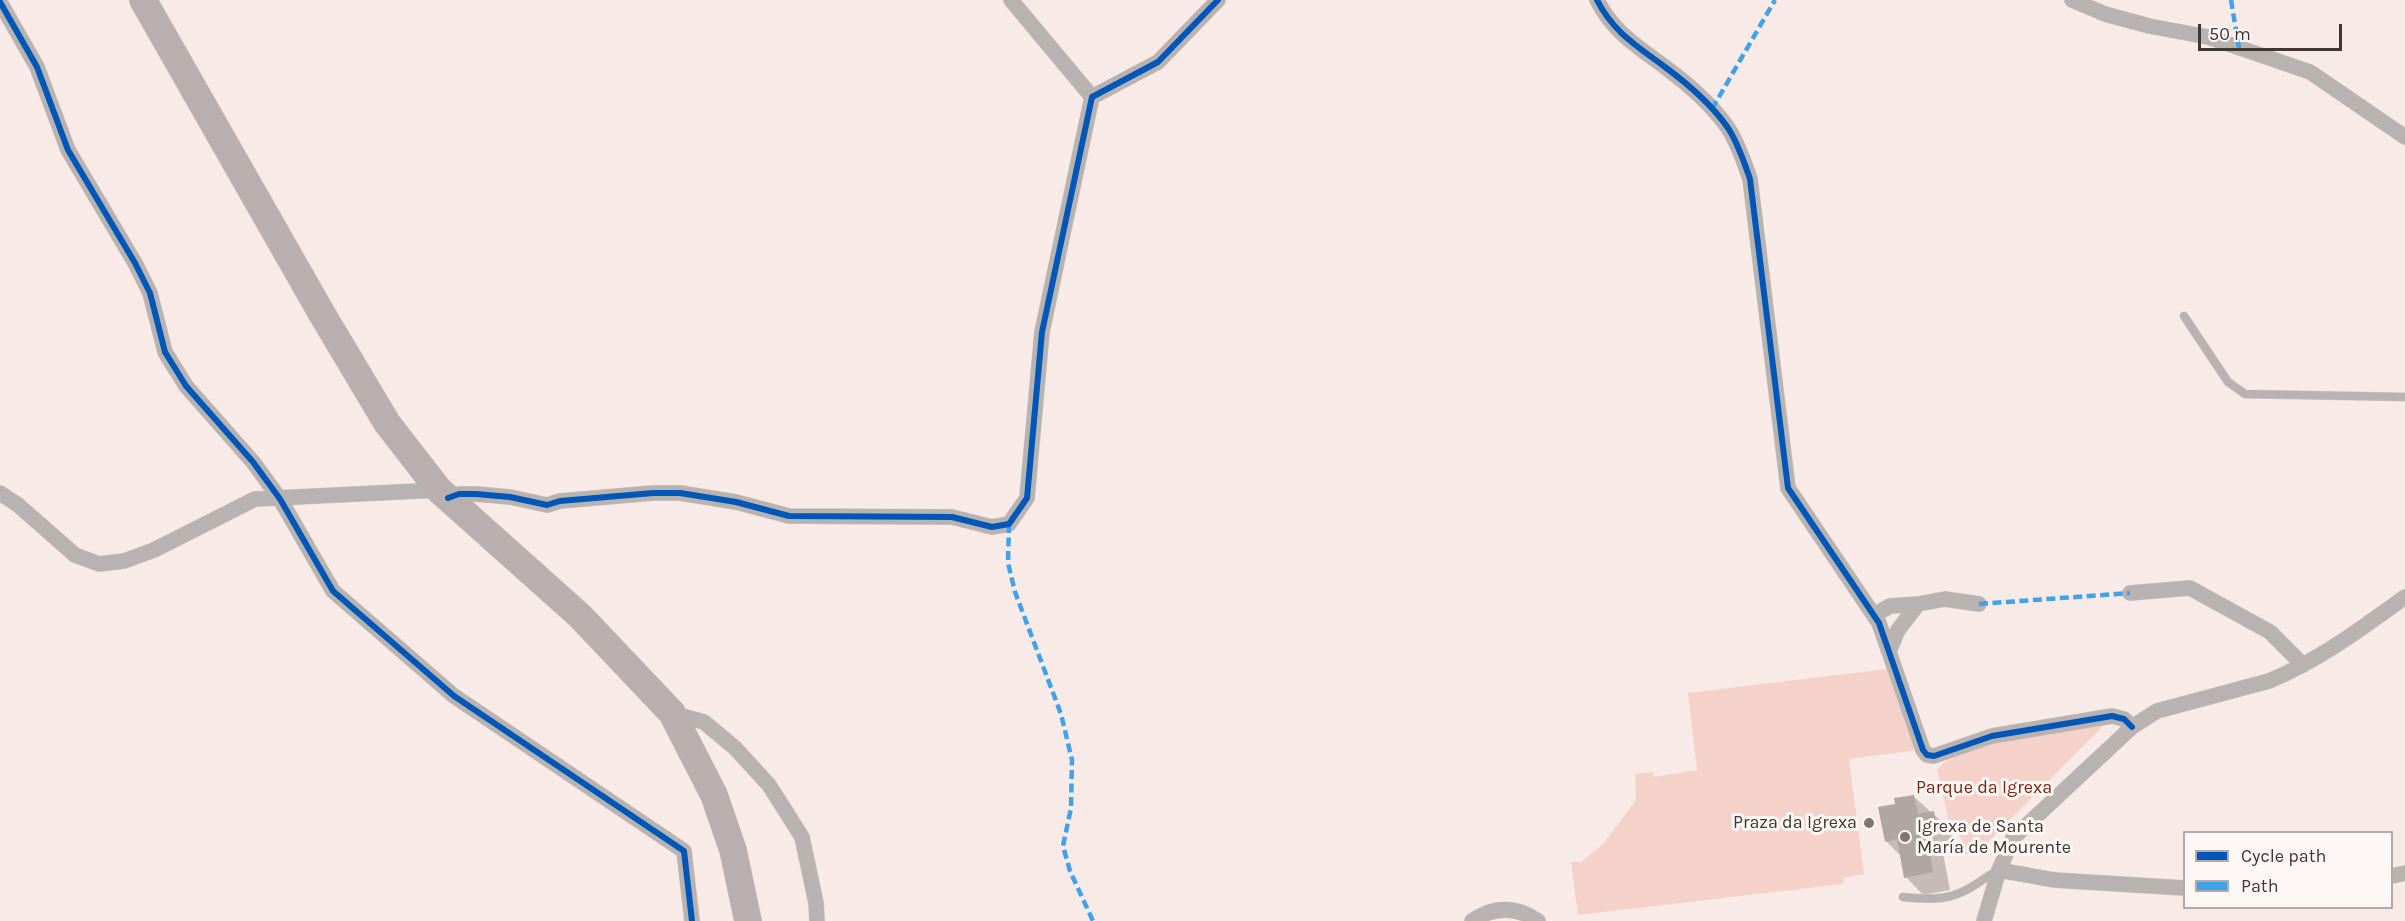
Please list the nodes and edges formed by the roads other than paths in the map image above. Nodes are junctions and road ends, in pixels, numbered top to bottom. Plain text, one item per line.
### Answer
1 (143, 0) edge
2 (1011, 0) edge
3 (1218, 0) edge
4 (1595, 0) edge
5 (2072, 0) edge
6 (0, 3) edge
7 (1092, 97) junction
8 (2405, 136) edge
9 (2184, 315) dead end
10 (2405, 397) edge
11 (0, 493) edge
12 (444, 494) junction
13 (280, 499) junction
14 (2130, 593) dead end
15 (2405, 597) edge
16 (1918, 604) junction
17 (1979, 604) dead end
18 (1874, 615) junction
19 (1888, 651) junction
20 (2303, 665) junction
21 (672, 713) junction
22 (2132, 727) junction
23 (1999, 870) junction
24 (2183, 888) edge
25 (1903, 897) dead end
26 (692, 921) edge
27 (748, 921) edge
28 (817, 921) edge
29 (1472, 921) edge
30 (1538, 921) edge
31 (1984, 921) edge

1 - 12 highway
2 - 7 street
3 - 7 street
4 - 18 street
5 - 8 street
6 - 13 street
7 - 12 street
9 - 10 lane
11 - 13 street
12 - 13 street
12 - 21 highway
13 - 26 street
14 - 20 street
15 - 20 street
16 - 17 street
16 - 18 street
16 - 19 street
18 - 19 street
19 - 22 street
20 - 22 street
21 - 27 highway
21 - 28 street
22 - 23 street
23 - 24 street
23 - 25 lane
23 - 31 street
29 - 30 street

